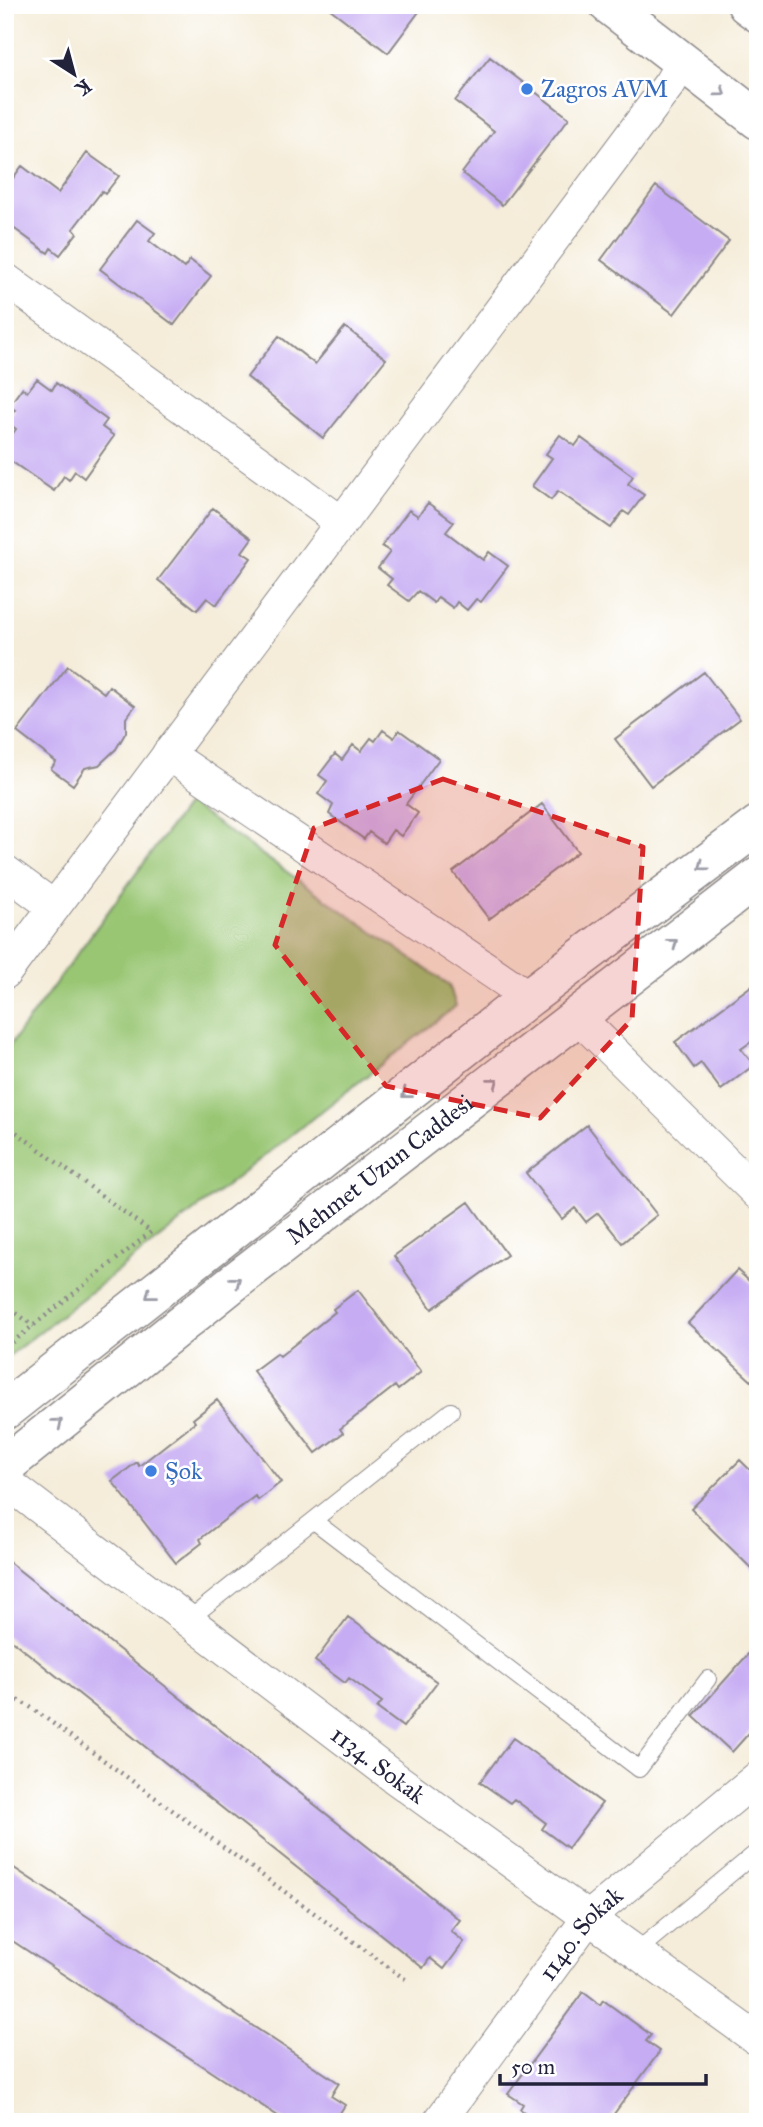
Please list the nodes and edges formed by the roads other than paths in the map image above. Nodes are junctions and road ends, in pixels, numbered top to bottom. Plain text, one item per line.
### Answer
1 (609, 5) edge
2 (747, 5) edge
3 (758, 13) edge
4 (682, 62) junction
5 (758, 120) edge
6 (5, 279) edge
7 (341, 522) junction
8 (168, 754) junction
9 (758, 825) edge
10 (5, 872) edge
11 (758, 877) edge
12 (54, 907) junction
13 (5, 973) edge
14 (529, 997) junction
15 (578, 1017) junction
16 (758, 1194) edge
17 (5, 1410) edge
18 (451, 1411) dead end
19 (5, 1466) edge
20 (5, 1480) edge
21 (314, 1521) junction
22 (188, 1620) junction
23 (708, 1679) dead end
24 (758, 1777) edge
25 (758, 1851) edge
26 (589, 1917) junction
27 (636, 1951) junction
28 (758, 2040) edge
29 (439, 2122) edge

1 - 4 main road
2 - 3 main road
4 -> 5 main road
4 - 7 street
6 - 7 street
7 - 8 street
8 - 12 street
8 - 14 street
9 -> 14 main road
10 - 12 street
15 -> 11 main road, Mehmet Uzun Caddesi
12 - 13 street
14 -> 17 main road
15 - 16 street
19 -> 15 main road, Mehmet Uzun Caddesi
18 - 21 lane
20 - 22 street, 1134. Sokak
21 - 22 lane
21 - 23 lane
22 - 26 street, 1134. Sokak
24 - 26 street, 1140. Sokak
25 - 27 lane
26 - 27 street, 1134. Sokak
26 - 29 street, 1140. Sokak
27 - 28 street, 1134. Sokak

